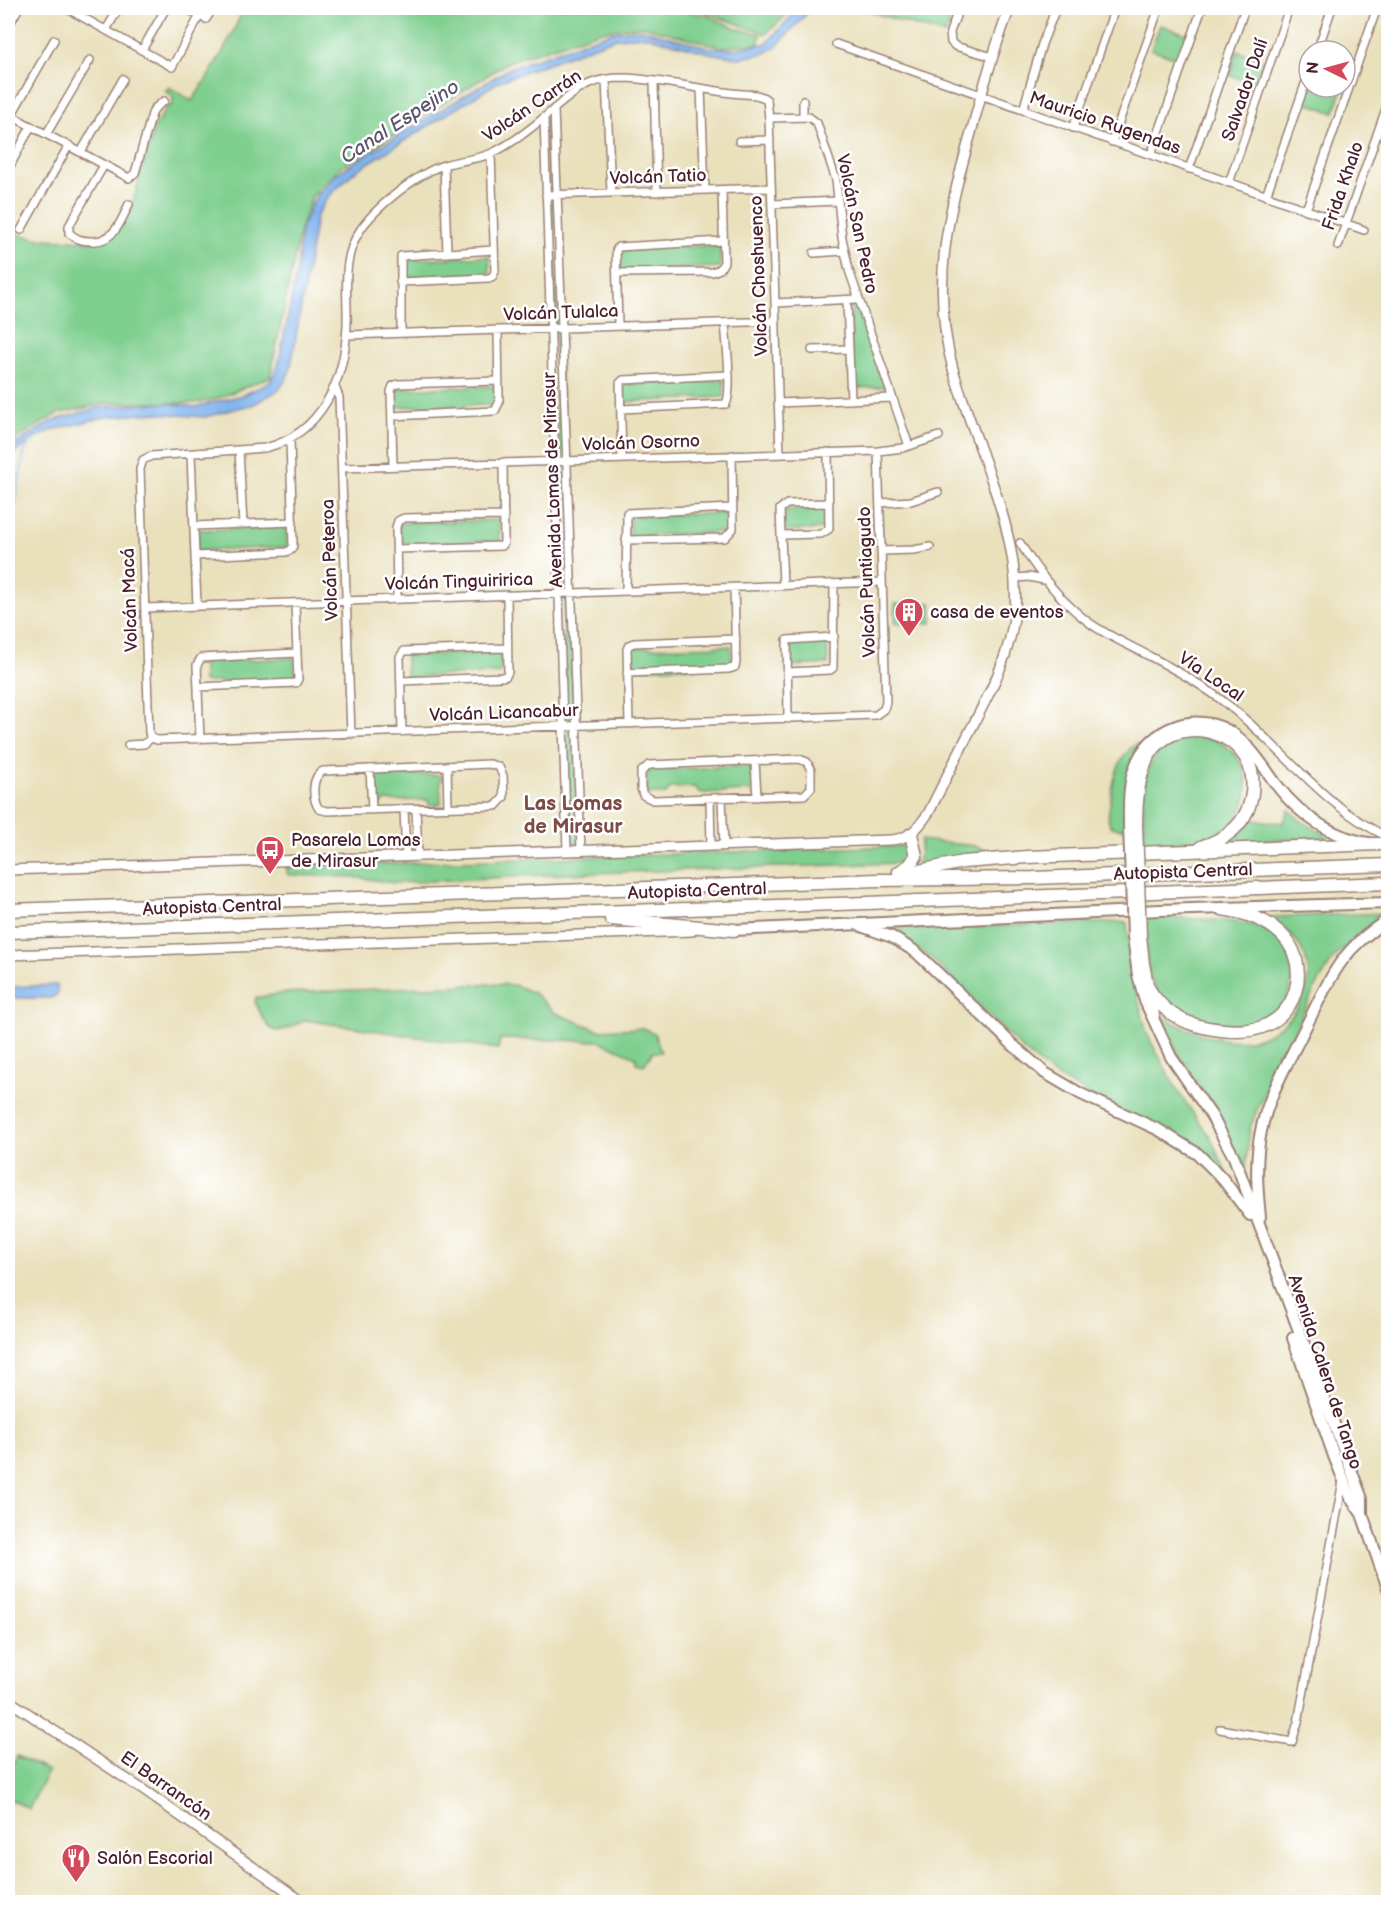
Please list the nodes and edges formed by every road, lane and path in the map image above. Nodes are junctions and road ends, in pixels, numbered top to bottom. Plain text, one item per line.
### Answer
1 (71, 8) edge
2 (119, 8) edge
3 (166, 8) edge
4 (186, 8) edge
5 (213, 8) edge
6 (959, 8) edge
7 (1010, 8) edge
8 (1056, 8) edge
9 (1115, 8) edge
10 (1159, 8) edge
11 (1202, 8) edge
12 (1245, 8) edge
13 (1289, 8) edge
14 (1332, 8) edge
15 (1377, 8) edge
16 (18, 9) dead end
17 (203, 17) junction
18 (8, 27) edge
19 (106, 30) junction
20 (1321, 39) edge
21 (54, 40) dead end
22 (836, 44) dead end
23 (142, 50) junction
24 (993, 57) junction
25 (90, 60) dead end
26 (123, 79) dead end
27 (606, 80) junction
28 (654, 82) junction
29 (701, 89) junction
30 (981, 96) junction
31 (765, 98) joint
32 (1300, 99) edge
33 (164, 101) dead end
34 (803, 101) dead end
35 (1389, 103) edge
36 (554, 109) junction
37 (1023, 111) junction
38 (9, 115) edge
39 (544, 117) junction
40 (803, 117) junction
41 (769, 118) junction
42 (31, 126) junction
43 (1073, 128) junction
44 (47, 133) junction
45 (770, 140) junction
46 (739, 141) dead end
47 (1112, 142) junction
48 (69, 145) junction
49 (81, 152) junction
50 (491, 154) junction
51 (1151, 156) junction
52 (104, 165) junction
53 (444, 165) junction
54 (1189, 169) junction
55 (8, 170) edge
56 (1229, 183) junction
57 (771, 188) junction
58 (705, 190) junction
59 (722, 190) junction
60 (657, 192) junction
61 (611, 193) junction
62 (546, 195) junction
63 (557, 195) junction
64 (1266, 196) junction
65 (838, 201) junction
66 (129, 204) dead end
67 (772, 204) junction
68 (1306, 210) junction
69 (1346, 224) junction
70 (21, 230) dead end
71 (1364, 230) dead end
72 (723, 241) junction
73 (1338, 246) dead end
74 (494, 250) junction
75 (844, 251) junction
76 (447, 252) junction
77 (814, 253) dead end
78 (617, 273) junction
79 (400, 282) junction
80 (857, 299) junction
81 (847, 301) junction
82 (775, 303) junction
83 (776, 321) junction
84 (725, 323) junction
85 (618, 326) junction
86 (550, 328) junction
87 (562, 328) junction
88 (498, 330) junction
89 (401, 333) junction
90 (346, 335) junction
91 (849, 349) junction
92 (812, 350) dead end
93 (728, 375) junction
94 (499, 381) junction
95 (335, 387) junction
96 (891, 398) junction
97 (851, 400) junction
98 (778, 403) junction
99 (621, 409) junction
100 (392, 416) junction
101 (939, 436) dead end
102 (290, 439) junction
103 (909, 446) junction
104 (239, 450) junction
105 (878, 451) junction
106 (828, 452) junction
107 (191, 454) junction
108 (780, 454) junction
109 (732, 455) junction
110 (622, 458) junction
111 (143, 460) joint
112 (567, 460) junction
113 (555, 461) junction
114 (503, 462) junction
115 (393, 466) junction
116 (342, 468) junction
117 (938, 492) dead end
118 (830, 502) junction
119 (880, 503) junction
120 (732, 508) junction
121 (504, 516) junction
122 (292, 522) junction
123 (243, 524) junction
124 (194, 526) junction
125 (781, 535) junction
126 (626, 540) junction
127 (1020, 543) dead end
128 (930, 547) dead end
129 (397, 549) junction
130 (881, 551) junction
131 (195, 556) junction
132 (1014, 578) junction
133 (1044, 580) junction
134 (882, 582) junction
135 (834, 584) junction
136 (783, 586) junction
137 (734, 588) junction
138 (626, 591) junction
139 (572, 593) junction
140 (559, 594) junction
141 (507, 596) junction
142 (397, 599) junction
143 (346, 601) junction
144 (295, 603) junction
145 (196, 606) junction
146 (145, 608) junction
147 (834, 637) junction
148 (736, 639) junction
149 (507, 648) junction
150 (297, 653) junction
151 (787, 672) junction
152 (627, 673) junction
153 (400, 681) junction
154 (198, 687) junction
155 (882, 712) joint
156 (788, 719) junction
157 (629, 724) junction
158 (563, 726) junction
159 (577, 726) junction
160 (402, 732) junction
161 (351, 734) junction
162 (151, 738) junction
163 (200, 739) junction
164 (128, 745) dead end
165 (755, 761) junction
166 (447, 766) junction
167 (370, 769) junction
168 (757, 797) junction
169 (722, 798) junction
170 (710, 799) junction
171 (448, 807) junction
172 (404, 809) junction
173 (416, 809) junction
174 (372, 810) junction
175 (1133, 825) junction
176 (911, 834) junction
177 (1386, 842) edge
178 (711, 846) junction
179 (724, 846) junction
180 (581, 850) junction
181 (567, 851) junction
182 (1189, 851) junction
183 (406, 857) junction
184 (418, 857) junction
185 (1389, 866) edge
186 (8, 870) edge
187 (878, 880) junction
188 (1389, 883) edge
189 (1389, 903) edge
190 (1222, 909) junction
191 (8, 910) edge
192 (538, 914) junction
193 (1389, 920) edge
194 (852, 924) junction
195 (734, 930) junction
196 (8, 932) edge
197 (1137, 936) junction
198 (8, 955) edge
199 (1147, 986) junction
200 (1153, 1015) junction
201 (1263, 1235) junction
202 (1275, 1271) junction
203 (1343, 1479) junction
204 (1362, 1514) junction
205 (1389, 1588) edge
206 (8, 1700) edge
207 (1220, 1729) dead end
208 (303, 1902) edge

1 - 19 street
2 - 19 street
3 - 23 street
4 - 17 street
5 - 17 street
6 - 24 street
7 - 24 street
8 - 37 street
9 - 43 street
10 - 47 street
11 - 51 street
12 - 54 street
13 - 56 street, Salvador Dalí
14 - 20 street
15 - 68 street
16 - 18 street
17 - 23 street
19 - 23 street
21 - 38 street
22 - 30 street, Mauricio Rugendas
24 - 30 street
25 - 44 street
26 - 49 street
27 - 28 street, Volcán Carrán
27 - 36 street, Volcán Carrán
27 - 61 street
28 - 29 street, Volcán Carrán
28 - 60 street
29 - 31 street, Volcán Carrán
29 - 58 street
30 - 37 street, Mauricio Rugendas
30 - 132 street
31 - 41 street, Volcán Choshuenco
32 - 64 street
33 - 52 street
34 - 40 street
35 - 69 street, Frida Khalo
36 - 39 street, Volcán Carrán
36 - 63 street, Avenida Lomas de Mirasur
37 - 43 street, Mauricio Rugendas
38 - 42 street
39 - 50 street, Volcán Carrán
39 - 62 street, Avenida Lomas de Mirasur
40 - 41 street
40 - 65 street, Volcán San Pedro
41 - 45 street, Volcán Choshuenco
42 - 44 street
42 - 55 street
43 - 47 street, Mauricio Rugendas
44 - 48 street
45 - 46 street
45 - 57 street, Volcán Choshuenco
47 - 51 street, Mauricio Rugendas
48 - 49 street
48 - 70 street
49 - 52 street
50 - 53 street, Volcán Carrán
50 - 74 street
51 - 54 street, Mauricio Rugendas
52 - 66 street
53 - 76 street
53 - 90 street, Volcán Carrán
54 - 56 street, Mauricio Rugendas
56 - 64 street, Mauricio Rugendas
57 - 59 street, Volcán Tatio
57 - 67 street, Volcán Choshuenco
58 - 59 street, Volcán Tatio
58 - 60 street, Volcán Tatio
59 - 72 street
60 - 61 street, Volcán Tatio
61 - 63 street, Volcán Tatio
62 - 63 street, Volcán Tatio
62 - 86 street, Avenida Lomas de Mirasur
63 - 87 street, Avenida Lomas de Mirasur
64 - 68 street, Mauricio Rugendas
65 - 67 street
65 - 75 street, Volcán San Pedro
67 - 82 street, Volcán Choshuenco
68 - 69 street, Mauricio Rugendas
69 - 71 street, Mauricio Rugendas
69 - 73 street, Frida Khalo
72 - 78 street
72 - 78 street
74 - 76 street
74 - 79 street
75 - 77 street
75 - 80 street, Volcán San Pedro
76 - 79 street
78 - 85 street
79 - 89 street
80 - 81 street
80 - 96 street, Volcán San Pedro
81 - 82 street
81 - 91 street
82 - 83 street, Volcán Choshuenco
83 - 84 street, Volcán Tulalca
83 - 98 street, Volcán Choshuenco
84 - 85 street, Volcán Tulalca
84 - 93 street
85 - 87 street, Volcán Tulalca
86 - 87 street, Volcán Tulalca
86 - 88 street, Volcán Tulalca
86 - 113 street, Avenida Lomas de Mirasur
87 - 112 street, Avenida Lomas de Mirasur
88 - 89 street, Volcán Tulalca
88 - 94 street
89 - 90 street, Volcán Tulalca
90 - 95 street, Volcán Carrán
91 - 92 street
91 - 97 street
93 - 99 street
93 - 99 street
94 - 100 street
94 - 100 street
95 - 102 street, Volcán Carrán
95 - 116 street, Volcán Peteroa
96 - 97 street
96 - 103 street, Volcán San Pedro
97 - 98 street
98 - 108 street, Volcán Choshuenco
99 - 110 street
100 - 115 street
101 - 103 street, Volcán Osorno
102 - 104 street, Volcán Carrán
102 - 122 street
103 - 105 street, Volcán Osorno
104 - 107 street, Volcán Carrán
104 - 123 street
105 - 106 street, Volcán Osorno
105 - 119 street, Volcán Puntiagudo
106 - 108 street, Volcán Osorno
106 - 118 street
107 - 111 street, Volcán Carrán
107 - 124 street
108 - 109 street, Volcán Osorno
109 - 110 street, Volcán Osorno
109 - 120 street
110 - 112 street, Volcán Osorno
111 - 146 street, Volcán Macá
112 - 113 street, Volcán Osorno
112 - 139 street, Avenida Lomas de Mirasur
113 - 114 street, Volcán Osorno
113 - 140 street, Avenida Lomas de Mirasur
114 - 115 street, Volcán Osorno
114 - 121 street
115 - 116 street, Volcán Osorno
116 - 143 street, Volcán Peteroa
117 - 119 street
118 - 125 street
118 - 125 street
119 - 130 street, Volcán Puntiagudo
120 - 126 street
120 - 126 street
121 - 129 street
121 - 129 street
122 - 123 street
122 - 131 street
123 - 124 street
124 - 131 street
125 - 136 street
126 - 138 street
127 - 133 street, Vía Local
128 - 130 street
129 - 142 street
130 - 134 street, Volcán Puntiagudo
131 - 145 street
132 - 133 street
132 - 176 street
133 - 177 street, Vía Local
134 - 135 street, Volcán Tinguiririca
134 - 155 street, Volcán Puntiagudo
135 - 136 street, Volcán Tinguiririca
135 - 147 street
136 - 137 street, Volcán Tinguiririca
137 - 138 street, Volcán Tinguiririca
137 - 148 street
138 - 139 street, Volcán Tinguiririca
139 - 140 street, Volcán Tinguiririca
139 - 159 street, Avenida Lomas de Mirasur
140 - 141 street, Volcán Tinguiririca
140 - 158 street, Avenida Lomas de Mirasur
141 - 142 street, Volcán Tinguiririca
141 - 149 street
142 - 143 street, Volcán Tinguiririca
143 - 144 street, Volcán Tinguiririca
143 - 161 street, Volcán Peteroa
144 - 145 street, Volcán Tinguiririca
144 - 150 street
145 - 146 street, Volcán Tinguiririca
146 - 162 street, Volcán Macá
147 - 151 street
147 - 151 street
148 - 152 street
148 - 152 street
149 - 153 street
149 - 153 street
150 - 154 street
150 - 154 street
151 - 156 street
152 - 157 street
153 - 160 street
154 - 163 street
155 - 156 street, Volcán Licancabur
156 - 157 street, Volcán Licancabur
157 - 159 street, Volcán Licancabur
158 - 159 street, Volcán Licancabur
158 - 160 street, Volcán Licancabur
158 - 181 street, Avenida Lomas de Mirasur
159 - 180 street, Avenida Lomas de Mirasur
160 - 161 street, Volcán Licancabur
161 - 163 street, Volcán Licancabur
162 - 163 street, Volcán Licancabur
162 - 164 street, Volcán Licancabur
165 - 168 street
165 - 168 street
165 - 170 street
166 - 167 street
166 - 171 street
166 - 171 street
167 - 174 street
167 - 174 street
168 - 169 street
169 - 170 street
169 - 179 street
170 - 178 street
171 - 173 street
172 - 173 street
172 - 174 street
172 - 183 street
173 - 184 street
175 - 177 main road
175 - 182 highway
175 - 197 highway, bridge
176 - 179 street
176 - 187 highway
177 - 182 highway
178 - 179 street
178 - 180 street
180 - 181 street
181 - 184 street
182 - 187 highway
183 - 184 street
183 - 186 street
185 - 187 highway, Autopista Central
187 - 191 highway, Autopista Central
188 - 192 highway, Autopista Central
189 - 190 main road
190 - 194 main road
190 - 199 highway
192 - 195 highway
192 - 196 highway, Autopista Central
193 - 201 main road
194 - 195 main road
194 - 201 main road
195 - 198 street
197 - 199 highway
197 - 200 main road, Avenida Calera de Tango
199 - 200 highway
200 - 201 main road, Avenida Calera de Tango
201 - 202 main road, Avenida Calera de Tango
202 - 203 main road, Avenida Calera de Tango
202 - 204 main road, Avenida Calera de Tango
203 - 204 main road, Avenida Calera de Tango
203 - 207 street
204 - 205 main road, Avenida Calera de Tango
206 - 208 street, El Barrancón

